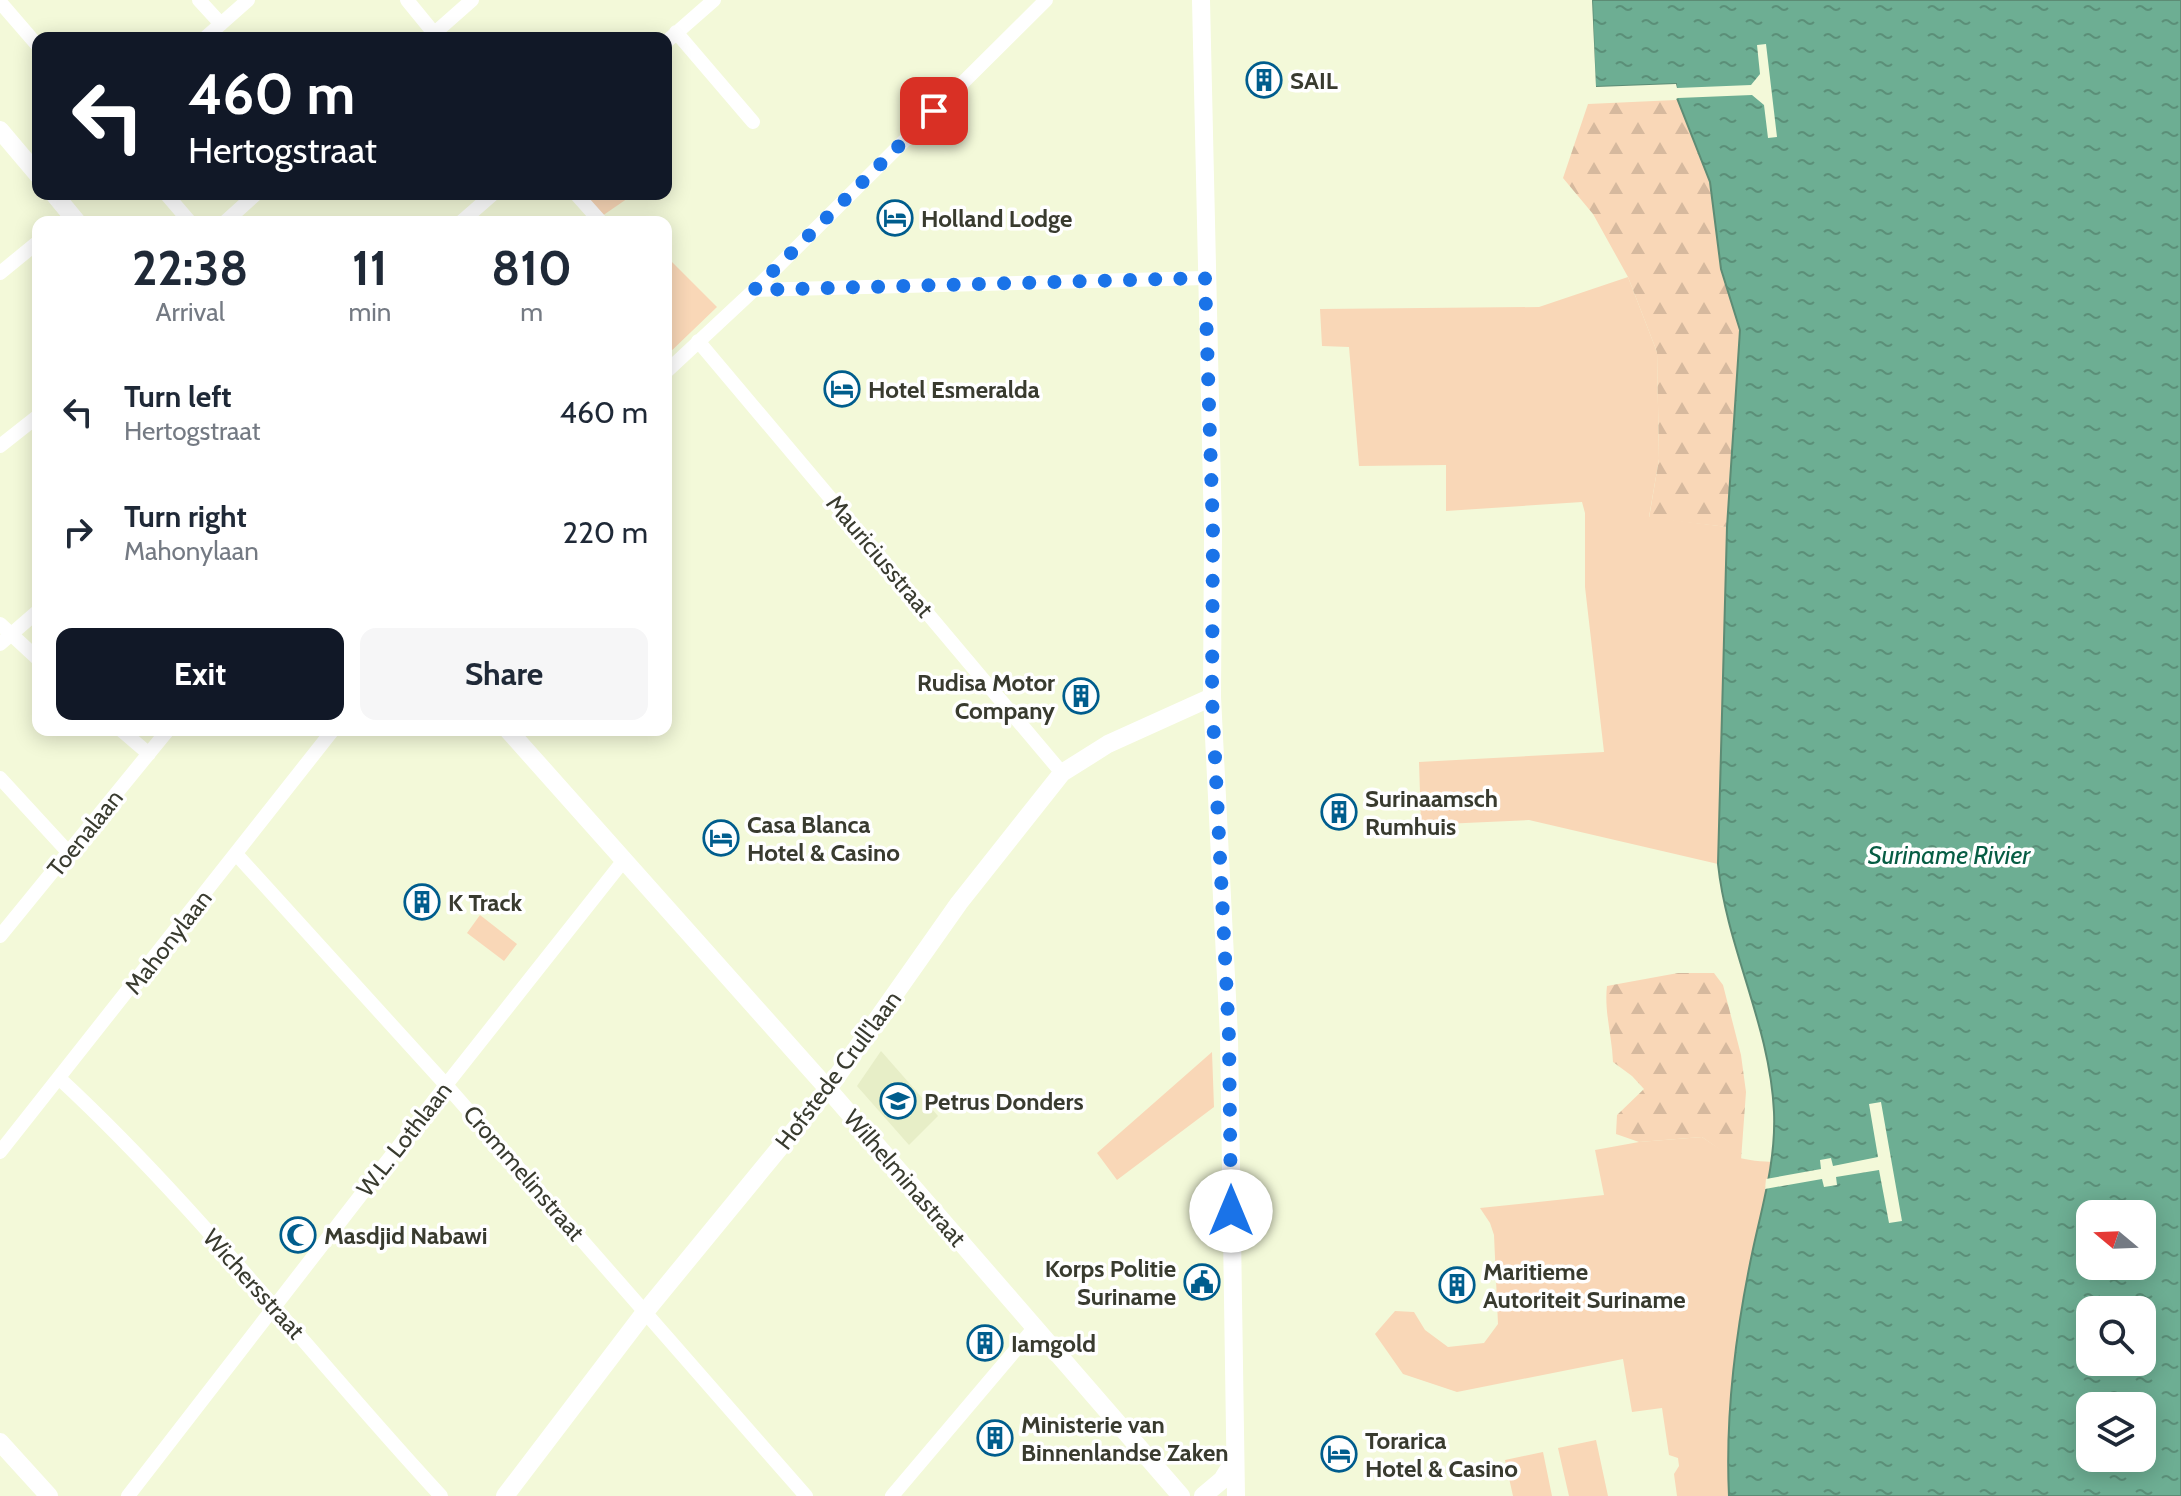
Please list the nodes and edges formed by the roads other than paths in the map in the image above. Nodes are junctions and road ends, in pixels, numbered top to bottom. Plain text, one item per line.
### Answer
1 (199, 0) edge
2 (248, 0) edge
3 (407, 0) edge
4 (472, 0) edge
5 (714, 0) edge
6 (1046, 0) edge
7 (1201, 0) edge
8 (0, 2) edge
9 (221, 24) junction
10 (212, 32) edge
11 (431, 32) edge
12 (438, 32) edge
13 (672, 36) edge
14 (672, 38) edge
15 (32, 39) edge
16 (753, 122) dead end
17 (1, 133) edge
18 (32, 168) edge
19 (171, 200) edge
20 (249, 200) edge
21 (486, 200) edge
22 (581, 200) edge
23 (185, 216) edge
24 (232, 216) edge
25 (468, 216) edge
26 (596, 216) edge
27 (32, 247) edge
28 (0, 273) edge
29 (1205, 278) junction
30 (754, 290) junction
31 (698, 341) junction
32 (672, 366) edge
33 (32, 421) edge
34 (0, 446) edge
35 (32, 615) edge
36 (3, 634) edge
37 (32, 655) edge
38 (1212, 697) junction
39 (128, 736) edge
40 (163, 736) edge
41 (328, 736) edge
42 (513, 736) edge
43 (149, 754) junction
44 (1062, 773) junction
45 (0, 778) edge
46 (69, 853) junction
47 (237, 855) junction
48 (624, 860) junction
49 (0, 936) edge
50 (60, 1079) junction
51 (446, 1085) junction
52 (828, 1089) junction
53 (1, 1149) edge
54 (276, 1307) junction
55 (645, 1312) junction
56 (1035, 1327) junction
57 (0, 1442) edge
58 (1236, 1457) junction
59 (1177, 1490) edge
60 (1236, 1494) edge
61 (49, 1496) edge
62 (128, 1496) edge
63 (441, 1496) edge
64 (505, 1496) edge
65 (806, 1496) edge
66 (892, 1496) edge
67 (1201, 1496) edge
68 (1216, 1496) edge

1 - 9 street
2 - 9 street
3 - 11 street
4 - 12 street
5 - 13 street
6 - 30 street
7 - 29 street
8 - 15 street
9 - 10 street
14 - 16 street
17 - 18 street
19 - 23 street
20 - 24 street
21 - 25 street
22 - 26 street
27 - 28 street
29 - 30 street
29 - 38 street
30 - 31 street
31 - 32 street
31 - 44 street, Mauriciusstraat
33 - 34 street
35 - 36 street
36 - 37 street
38 - 44 street, Hofstede Crull'laan
38 - 58 street
39 - 43 street
40 - 43 street, Toenalaan
41 - 47 street, Mahonylaan
42 - 48 street, Wilhelminastraat
43 - 46 street, Toenalaan
44 - 52 street, Hofstede Crull'laan
45 - 46 street
46 - 49 street, Toenalaan
47 - 50 street, Mahonylaan
47 - 51 street, Crommelinstraat
48 - 51 street, W.L. Lothlaan
48 - 52 street, Wilhelminastraat
50 - 53 street, Mahonylaan
50 - 54 street, Wichersstraat
51 - 54 street, W.L. Lothlaan
51 - 55 street, Crommelinstraat
52 - 55 street, Hofstede Crull'laan
52 - 56 street, Wilhelminastraat
54 - 62 street, W.L. Lothlaan
54 - 63 street, Wichersstraat
55 - 64 street, Hofstede Crull'laan
55 - 65 street, Crommelinstraat
56 - 59 street, Wilhelminastraat
56 - 66 street
57 - 61 street
58 - 60 street
58 - 67 street
59 - 67 street, Wilhelminastraat
60 - 68 street

